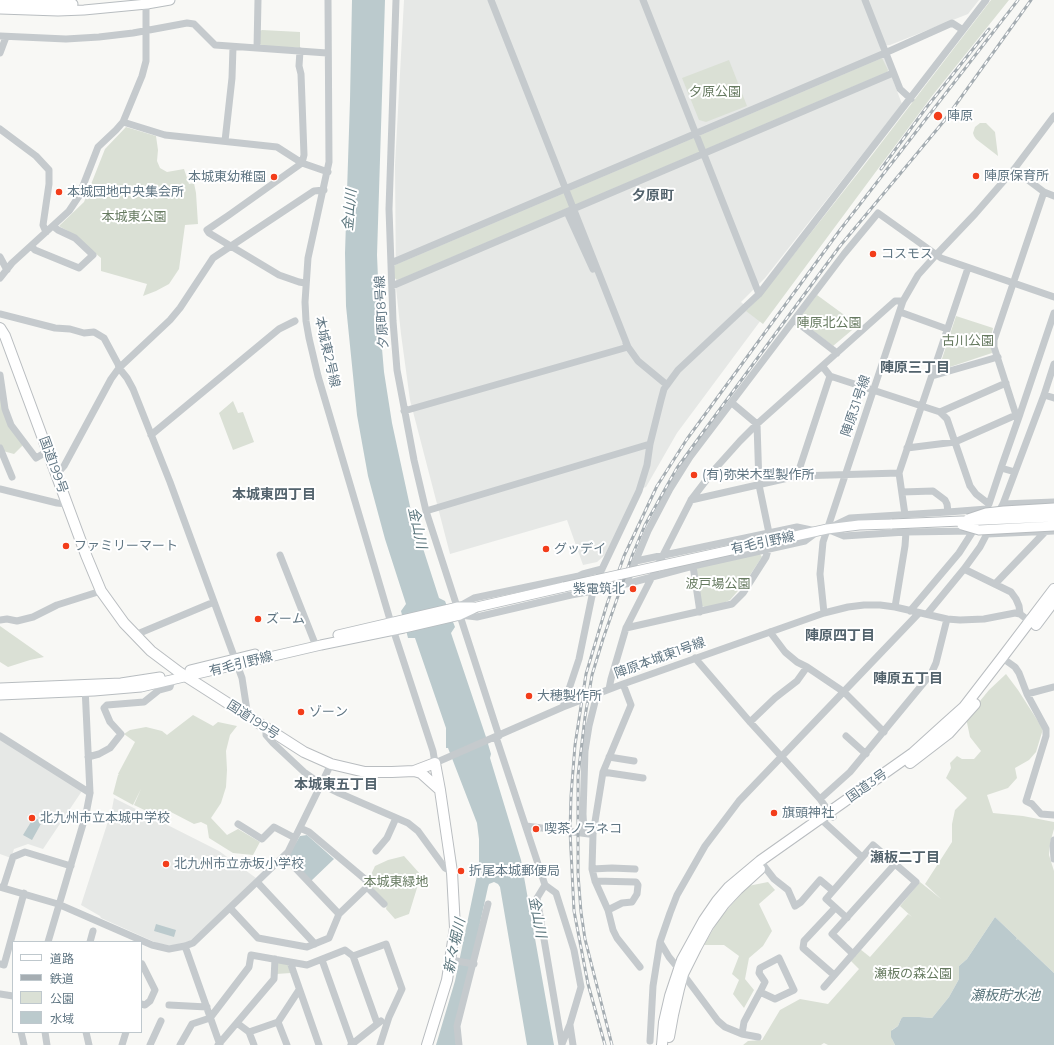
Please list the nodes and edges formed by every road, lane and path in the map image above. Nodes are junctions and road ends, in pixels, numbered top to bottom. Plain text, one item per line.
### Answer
1 (136, 0) edge
2 (170, 0) edge
3 (258, 0) edge
4 (328, 0) edge
5 (396, 0) edge
6 (491, 0) edge
7 (643, 0) edge
8 (865, 0) edge
9 (986, 0) edge
10 (0, 2) edge
11 (146, 2) edge
12 (59, 5) edge
13 (0, 9) edge
14 (146, 30) junction
15 (963, 30) junction
16 (3, 36) edge
17 (233, 47) junction
18 (257, 48) junction
19 (300, 51) junction
20 (327, 52) junction
21 (0, 53) edge
22 (885, 53) junction
23 (893, 73) junction
24 (911, 99) junction
25 (1054, 116) edge
26 (123, 122) junction
27 (0, 129) edge
28 (696, 134) junction
29 (225, 141) junction
30 (704, 154) junction
31 (302, 163) junction
32 (1015, 168) junction
33 (328, 172) junction
34 (324, 190) junction
35 (566, 190) junction
36 (1044, 192) junction
37 (1054, 196) edge
38 (571, 210) junction
39 (53, 226) junction
40 (46, 232) junction
41 (31, 246) junction
42 (231, 246) junction
43 (936, 255) junction
44 (0, 257) edge
45 (391, 263) junction
46 (968, 268) junction
47 (6, 270) junction
48 (0, 278) edge
49 (305, 283) junction
50 (1013, 283) junction
51 (392, 286) junction
52 (759, 294) junction
53 (1054, 297) edge
54 (903, 301) junction
55 (900, 312) junction
56 (1054, 313) edge
57 (0, 314) edge
58 (794, 320) junction
59 (295, 321) dead end
60 (0, 328) edge
61 (947, 329) junction
62 (628, 346) junction
63 (837, 353) junction
64 (998, 357) junction
65 (1054, 364) edge
66 (823, 367) junction
67 (119, 368) junction
68 (0, 374) edge
69 (830, 376) junction
70 (932, 376) junction
71 (1006, 383) junction
72 (667, 385) junction
73 (874, 390) junction
74 (1044, 394) junction
75 (1054, 398) edge
76 (732, 402) junction
77 (921, 406) junction
78 (404, 411) junction
79 (940, 412) junction
80 (1018, 415) junction
81 (757, 424) junction
82 (151, 435) junction
83 (955, 442) junction
84 (650, 444) junction
85 (0, 448) edge
86 (907, 448) junction
87 (48, 451) junction
88 (1001, 468) junction
89 (1015, 472) junction
90 (899, 473) junction
91 (56, 475) junction
92 (845, 475) junction
93 (797, 476) junction
94 (12, 477) dead end
95 (759, 485) junction
96 (0, 489) edge
97 (902, 492) junction
98 (691, 500) junction
99 (1054, 502) edge
100 (67, 504) junction
101 (1003, 504) junction
102 (988, 506) junction
103 (1054, 507) edge
104 (426, 511) junction
105 (948, 512) junction
106 (905, 515) junction
107 (1054, 517) edge
108 (955, 522) junction
109 (1054, 526) edge
110 (827, 529) junction
111 (817, 531) junction
112 (974, 531) junction
113 (906, 532) junction
114 (1054, 532) edge
115 (769, 533) junction
116 (1044, 533) junction
117 (987, 534) junction
118 (768, 550) junction
119 (280, 555) dead end
120 (663, 555) junction
121 (636, 561) junction
122 (692, 566) junction
123 (602, 569) junction
124 (964, 569) junction
125 (652, 577) junction
126 (995, 584) junction
127 (1054, 589) edge
128 (102, 591) junction
129 (593, 591) junction
130 (1054, 601) edge
131 (214, 602) junction
132 (895, 607) junction
133 (910, 611) junction
134 (456, 612) junction
135 (700, 612) junction
136 (824, 613) junction
137 (923, 614) junction
138 (1020, 614) junction
139 (947, 619) junction
140 (0, 620) edge
141 (1032, 623) junction
142 (392, 627) junction
143 (626, 628) junction
144 (770, 632) junction
145 (135, 635) junction
146 (314, 641) junction
147 (695, 658) junction
148 (236, 662) junction
149 (1008, 662) junction
150 (808, 667) junction
151 (179, 676) junction
152 (623, 684) junction
153 (1054, 687) edge
154 (0, 688) edge
155 (85, 688) junction
156 (609, 689) junction
157 (844, 692) junction
158 (597, 694) junction
159 (1027, 694) junction
160 (0, 695) edge
161 (563, 707) junction
162 (248, 717) junction
163 (750, 722) junction
164 (266, 728) junction
165 (884, 732) junction
166 (0, 736) edge
167 (846, 736) dead end
168 (495, 737) junction
169 (866, 754) junction
170 (781, 756) junction
171 (88, 757) junction
172 (609, 757) junction
173 (634, 761) dead end
174 (434, 763) junction
175 (331, 764) junction
176 (414, 771) junction
177 (603, 772) junction
178 (643, 778) dead end
179 (321, 784) junction
180 (440, 790) junction
181 (90, 793) junction
182 (820, 799) junction
183 (1054, 815) edge
184 (828, 817) junction
185 (396, 818) junction
186 (238, 824) dead end
187 (526, 826) junction
188 (300, 828) junction
189 (584, 833) junction
190 (593, 834) junction
191 (295, 838) junction
192 (1054, 840) edge
193 (376, 851) dead end
194 (284, 856) junction
195 (862, 856) junction
196 (1054, 859) edge
197 (762, 863) junction
198 (895, 864) junction
199 (71, 866) junction
200 (592, 869) junction
201 (636, 869) dead end
202 (452, 872) junction
203 (595, 881) junction
204 (257, 882) junction
205 (545, 885) junction
206 (1, 887) edge
207 (367, 887) junction
208 (832, 890) junction
209 (24, 893) junction
210 (58, 904) junction
211 (384, 904) dead end
212 (488, 904) dead end
213 (230, 908) junction
214 (835, 908) junction
215 (608, 910) junction
216 (339, 914) junction
217 (846, 918) junction
218 (93, 931) dead end
219 (48, 941) edge
220 (90, 941) edge
221 (660, 942) junction
222 (315, 944) junction
223 (185, 946) junction
224 (853, 954) junction
225 (353, 956) junction
226 (275, 959) junction
227 (322, 960) junction
228 (454, 960) junction
229 (290, 962) junction
230 (0, 964) edge
231 (142, 964) dead end
232 (474, 964) junction
233 (640, 966) dead end
234 (681, 971) junction
235 (834, 975) junction
236 (824, 987) dead end
237 (299, 990) junction
238 (760, 992) junction
239 (0, 994) edge
240 (12, 996) edge
241 (142, 1004) edge
242 (169, 1005) dead end
243 (207, 1007) junction
244 (388, 1017) junction
245 (210, 1018) junction
246 (161, 1021) dead end
247 (278, 1022) junction
248 (237, 1023) junction
249 (377, 1023) junction
250 (570, 1024) junction
251 (249, 1032) junction
252 (22, 1033) edge
253 (46, 1033) edge
254 (86, 1033) edge
255 (126, 1033) edge
256 (742, 1034) junction
257 (758, 1037) dead end
258 (650, 1041) dead end
259 (24, 1045) edge
260 (48, 1045) edge
261 (89, 1045) edge
262 (122, 1045) edge
263 (150, 1045) edge
264 (180, 1045) edge
265 (219, 1045) edge
266 (254, 1045) edge
267 (286, 1045) edge
268 (319, 1045) edge
269 (351, 1045) edge
270 (380, 1045) edge
271 (427, 1045) edge
272 (459, 1045) edge
273 (562, 1045) edge
274 (573, 1045) edge
275 (662, 1045) edge
276 (669, 1045) edge

1 - 12 main road
2 - 11 main road
3 - 18 street
4 - 20 street, 本城東2号線
5 - 45 street, 夕原町8号線
6 - 35 street
7 - 28 street
8 - 22 street
9 - 15 street
10 - 12 main road
11 - 12 main road
11 - 14 street
12 - 13 main road
14 - 16 street
14 - 17 street
14 - 26 street
15 - 22 street
15 - 24 street
16 - 21 street
17 - 18 street
17 - 29 street
18 - 19 street
19 - 20 street
19 - 31 street
20 - 33 street, 本城東2号線
22 - 23 street
22 - 28 street
23 - 24 street
23 - 30 street
24 - 52 street
25 - 32 street, 陣原31号線
26 - 29 street
26 - 39 street
27 - 40 street
28 - 30 street
28 - 35 street
29 - 31 street
30 - 38 street
30 - 52 street
31 - 33 street
31 - 42 street
32 - 36 street
32 - 43 street, 陣原31号線
33 - 34 street, 本城東2号線
34 - 42 street
34 - 49 street, 本城東2号線
35 - 38 street
35 - 45 street
36 - 37 street
36 - 50 street
38 - 51 street
38 - 62 street
39 - 40 street
39 - 41 street
40 - 41 street
41 - 47 street
42 - 49 street
42 - 67 street
43 - 46 street
43 - 54 street, 陣原31号線
43 - 58 street
44 - 47 street
45 - 51 street, 夕原町8号線
46 - 50 street
46 - 61 street
47 - 48 street
49 - 142 street, 本城東2号線
50 - 53 street
50 - 64 street
51 - 78 street, 夕原町8号線
52 - 72 street
54 - 55 street, 陣原31号線
54 - 63 street
55 - 61 street
55 - 73 street, 陣原31号線
56 - 80 street
57 - 67 street
58 - 63 street
58 - 76 street
59 - 82 street
60 - 87 highway, 国道199号
61 - 70 street
62 - 72 street
62 - 78 street
63 - 66 street
64 - 70 street
64 - 71 street
65 - 74 street
66 - 69 street
66 - 81 street
67 - 82 street
67 - 91 street
68 - 87 street
69 - 73 street
69 - 93 street
70 - 77 street
71 - 79 street
71 - 80 street
72 - 84 street
73 - 77 street
73 - 92 street, 陣原31号線
74 - 75 street
74 - 89 street
76 - 81 street
76 - 121 street
77 - 79 street
77 - 86 street
78 - 104 street, 夕原町8号線
79 - 83 street
80 - 83 street
80 - 88 street
81 - 95 street
81 - 98 street
82 - 131 street
83 - 86 street
83 - 102 street
84 - 104 street
84 - 123 street
85 - 94 street
86 - 90 street
87 - 91 highway, 国道199号
88 - 89 street
88 - 102 street
89 - 101 street
90 - 92 street
90 - 97 street
91 - 100 highway, 国道199号
92 - 93 street
92 - 110 street, 陣原31号線
93 - 95 street
95 - 98 street
95 - 115 street
96 - 100 street
97 - 105 street
97 - 106 street
98 - 120 street
99 - 101 street
100 - 128 highway, 国道199号
101 - 117 street
102 - 105 street
102 - 112 street
103 - 108 main road, bridge
103 - 116 street
104 - 134 street, 夕原町8号線
105 - 106 street
106 - 110 street
106 - 113 street
107 - 108 main road, 有毛引野線, bridge
108 - 109 main road, bridge
108 - 110 main road, 有毛引野線, bridge
110 - 111 main road, 有毛引野線
110 - 113 street
110 - 136 street, 陣原31号線
111 - 115 street
111 - 118 street
111 - 134 main road, 有毛引野線, bridge
112 - 113 street
112 - 133 street
113 - 132 street
114 - 116 street
115 - 120 street
116 - 117 street
116 - 126 street
117 - 124 street
118 - 122 street
118 - 135 street
119 - 146 street
120 - 121 street
120 - 125 street
121 - 125 street
122 - 125 street
122 - 135 street
123 - 129 street
123 - 134 street
124 - 126 street
124 - 137 street
125 - 143 street
126 - 138 street
127 - 141 highway, 国道3号
128 - 140 street
128 - 145 highway, 国道199号
129 - 134 street
129 - 161 street
130 - 141 highway, 国道3号
131 - 145 street
131 - 148 street
132 - 133 street, 陣原本城東1号線
132 - 136 street, 陣原本城東1号線
133 - 137 street, 陣原本城東1号線
134 - 142 main road, 有毛引野線
134 - 168 street, 夕原町8号線
135 - 143 street
136 - 144 street, 陣原本城東1号線
137 - 139 street, 陣原本城東1号線
137 - 157 street
138 - 139 street, 陣原本城東1号線
138 - 141 street
139 - 165 street
141 - 149 highway, 国道3号
141 - 184 highway, 国道3号
142 - 146 main road, 有毛引野線
142 - 148 main road, 有毛引野線
142 - 174 street
143 - 156 street
144 - 147 street, 陣原本城東1号線
144 - 150 street
145 - 151 highway, 国道199号
146 - 148 main road, 有毛引野線
147 - 152 street, 陣原本城東1号線
147 - 163 street
148 - 151 main road, 有毛引野線
148 - 162 street
149 - 159 street
149 - 184 highway, 国道3号
150 - 157 street
150 - 163 street
151 - 155 main road, 有毛引野線
151 - 162 highway, 国道199号
151 - 171 street
152 - 156 street, 陣原本城東1号線
152 - 172 street
153 - 159 street
154 - 155 main road, 有毛引野線
155 - 160 main road, 有毛引野線
155 - 171 street
156 - 158 street, 陣原本城東1号線
157 - 165 street
157 - 170 street
158 - 161 street, 陣原本城東1号線
158 - 189 street
159 - 183 street
161 - 168 street, 陣原本城東1号線
162 - 164 highway, 国道199号
163 - 170 street
164 - 175 highway, 国道199号
164 - 179 street
165 - 169 street
166 - 181 street
167 - 169 street
168 - 174 street, 陣原本城東1号線
168 - 187 street, 夕原町8号線
169 - 182 street
170 - 182 street
170 - 221 street
171 - 181 street
172 - 173 street
172 - 177 street
174 - 176 highway, 国道199号
174 - 180 highway
175 - 176 highway, 国道199号
175 - 179 street
176 - 180 highway
177 - 178 street
177 - 190 street
179 - 185 street
179 - 188 street
180 - 202 highway
181 - 199 street
182 - 184 street
184 - 195 street
184 - 197 highway, 国道3号
185 - 193 street
185 - 202 street
186 - 191 street
187 - 189 street
187 - 205 street, 夕原町8号線
188 - 191 street
188 - 207 street
189 - 190 street
190 - 200 street
191 - 194 street
192 - 196 street
194 - 204 street
194 - 216 street
195 - 198 street
195 - 208 street
197 - 208 street
197 - 234 highway, 国道3号
198 - 217 street
198 - 224 street
199 - 206 street
199 - 210 street
200 - 201 street
200 - 203 street
202 - 228 highway
203 - 215 street
203 - 215 street
204 - 213 street
204 - 222 street
205 - 250 street
205 - 273 street
206 - 209 street
207 - 211 street
207 - 216 street
208 - 214 street
209 - 210 street
209 - 230 street
210 - 219 street
210 - 223 street
212 - 232 street
213 - 222 street
213 - 223 street
214 - 217 street
214 - 235 street
215 - 233 street
216 - 222 street
217 - 224 street
218 - 220 street
221 - 234 street
221 - 258 street
223 - 243 street
224 - 235 street
225 - 227 street
225 - 244 street
225 - 249 street
226 - 229 street
226 - 245 street
226 - 248 street
227 - 229 street
227 - 269 street
228 - 232 street
228 - 271 highway
229 - 237 street
231 - 241 street
232 - 272 street
234 - 256 street
234 - 275 highway, 国道3号
234 - 276 highway, 国道3号
235 - 236 street
237 - 247 street
237 - 268 street
238 - 238 street
238 - 256 street
239 - 240 street
242 - 243 street
243 - 245 street
244 - 249 street
244 - 270 street
245 - 264 street
245 - 265 street
246 - 263 street
247 - 251 street
247 - 267 street
248 - 251 street
248 - 265 street
249 - 269 street
250 - 273 street
250 - 274 street
251 - 266 street
252 - 259 street
253 - 260 street
254 - 261 street
255 - 262 street
256 - 257 street

